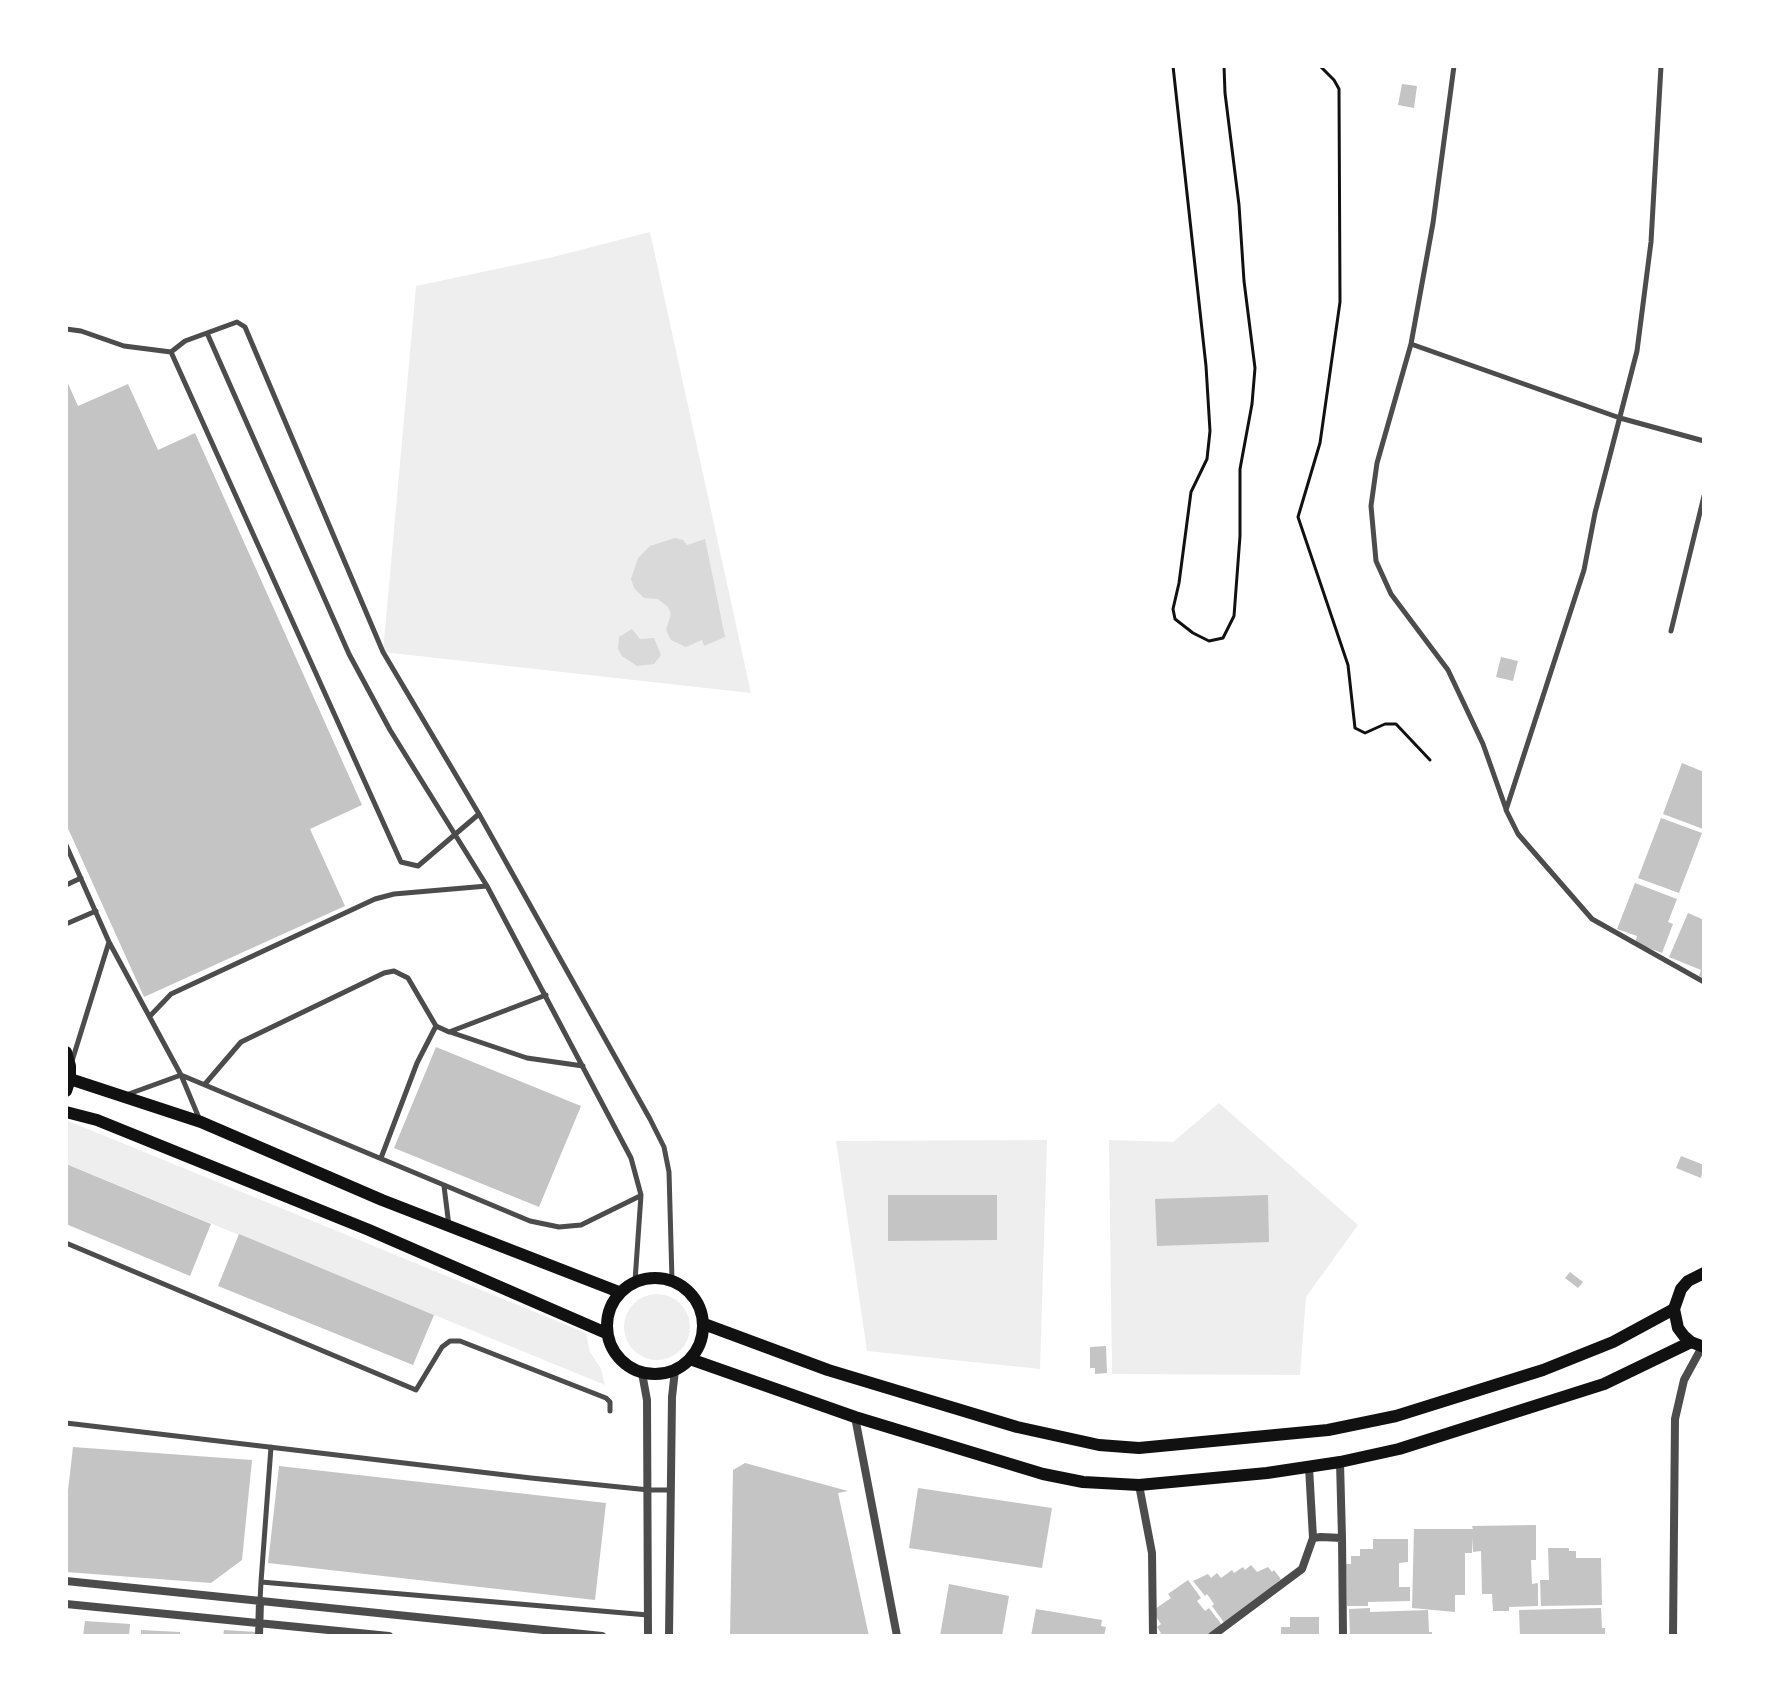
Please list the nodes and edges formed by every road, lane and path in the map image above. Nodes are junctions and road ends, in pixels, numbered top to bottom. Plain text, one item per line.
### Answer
1 (1173, 66) edge
2 (1224, 66) edge
3 (1320, 66) edge
4 (1454, 66) edge
5 (1661, 66) edge
6 (66, 329) edge
7 (207, 333) junction
8 (1411, 344) junction
9 (171, 352) junction
10 (1620, 418) junction
11 (1704, 441) edge
12 (1704, 496) edge
13 (1671, 631) dead end
14 (1430, 760) dead end
15 (1506, 810) junction
16 (479, 814) junction
17 (456, 833) junction
18 (66, 845) edge
19 (81, 878) junction
20 (66, 885) edge
21 (487, 886) junction
22 (96, 911) junction
23 (66, 924) edge
24 (109, 942) junction
25 (1704, 982) edge
26 (546, 995) junction
27 (150, 1016) junction
28 (436, 1026) junction
29 (449, 1032) junction
30 (66, 1052) edge
31 (584, 1066) junction
32 (181, 1075) junction
33 (69, 1079) edge
34 (205, 1084) junction
35 (124, 1095) junction
36 (66, 1112) edge
37 (201, 1122) junction
38 (381, 1158) junction
39 (444, 1186) junction
40 (641, 1195) junction
41 (449, 1227) junction
42 (66, 1243) edge
43 (1704, 1273) edge
44 (672, 1280) junction
45 (635, 1281) junction
46 (619, 1292) junction
47 (1674, 1309) junction
48 (704, 1324) junction
49 (606, 1333) junction
50 (1699, 1345) edge
51 (690, 1359) junction
52 (675, 1370) junction
53 (642, 1373) junction
54 (610, 1411) dead end
55 (855, 1417) junction
56 (66, 1423) edge
57 (271, 1447) junction
58 (1340, 1462) junction
59 (1309, 1467) junction
60 (1139, 1485) junction
61 (649, 1490) junction
62 (670, 1490) junction
63 (1313, 1538) junction
64 (1342, 1538) junction
65 (66, 1581) edge
66 (261, 1582) junction
67 (260, 1601) junction
68 (66, 1604) edge
69 (648, 1615) junction
70 (260, 1621) junction
71 (344, 1634) edge
72 (259, 1636) edge
73 (389, 1636) edge
74 (602, 1636) edge
75 (648, 1636) edge
76 (669, 1636) edge
77 (897, 1636) edge
78 (1153, 1636) edge
79 (1212, 1636) edge
80 (1343, 1636) edge
81 (1673, 1636) edge

1 - 2 path
3 - 14 path
4 - 8 lane
5 - 10 lane
6 - 9 lane
7 - 9 lane
7 - 16 lane
7 - 17 lane
8 - 10 lane
8 - 15 lane
9 - 17 lane
10 - 11 lane
10 - 15 lane
12 - 13 lane
15 - 25 lane
16 - 17 lane
16 - 44 lane
17 - 21 lane
18 - 19 lane
19 - 20 lane
19 - 22 lane
21 - 26 lane
21 - 27 lane
22 - 23 lane
22 - 24 lane
24 - 27 lane
24 - 33 lane
26 - 29 lane
26 - 31 lane
27 - 32 lane
28 - 29 lane
28 - 34 lane
28 - 38 lane
29 - 31 lane
30 - 33 main road
31 - 40 lane
32 - 34 lane
32 - 35 lane
32 - 37 lane
33 - 35 main road
34 - 38 lane
35 - 37 main road
36 - 49 main road
37 - 41 main road
38 - 39 lane
39 - 40 lane
39 - 41 lane
40 - 45 lane
41 - 46 main road
42 - 54 lane
43 - 47 main road
44 - 45 main road
44 - 48 main road
45 - 46 main road
46 - 49 main road
47 - 48 main road
47 - 50 main road
48 - 51 main road
49 - 53 main road
50 - 58 main road
50 - 81 street
51 - 52 main road
51 - 55 main road
52 - 53 main road
52 - 62 street
53 - 61 street
55 - 60 main road
55 - 77 street
56 - 57 lane
57 - 61 lane
57 - 66 lane
58 - 59 main road
58 - 64 street
59 - 60 main road
59 - 63 street
60 - 78 street
61 - 62 lane
61 - 69 street
62 - 76 street
63 - 64 street
63 - 79 street
64 - 80 street
65 - 67 street
66 - 67 lane
66 - 69 lane
67 - 70 street
67 - 74 street
68 - 70 street
69 - 75 street
70 - 71 street
70 - 72 street
71 - 73 street

